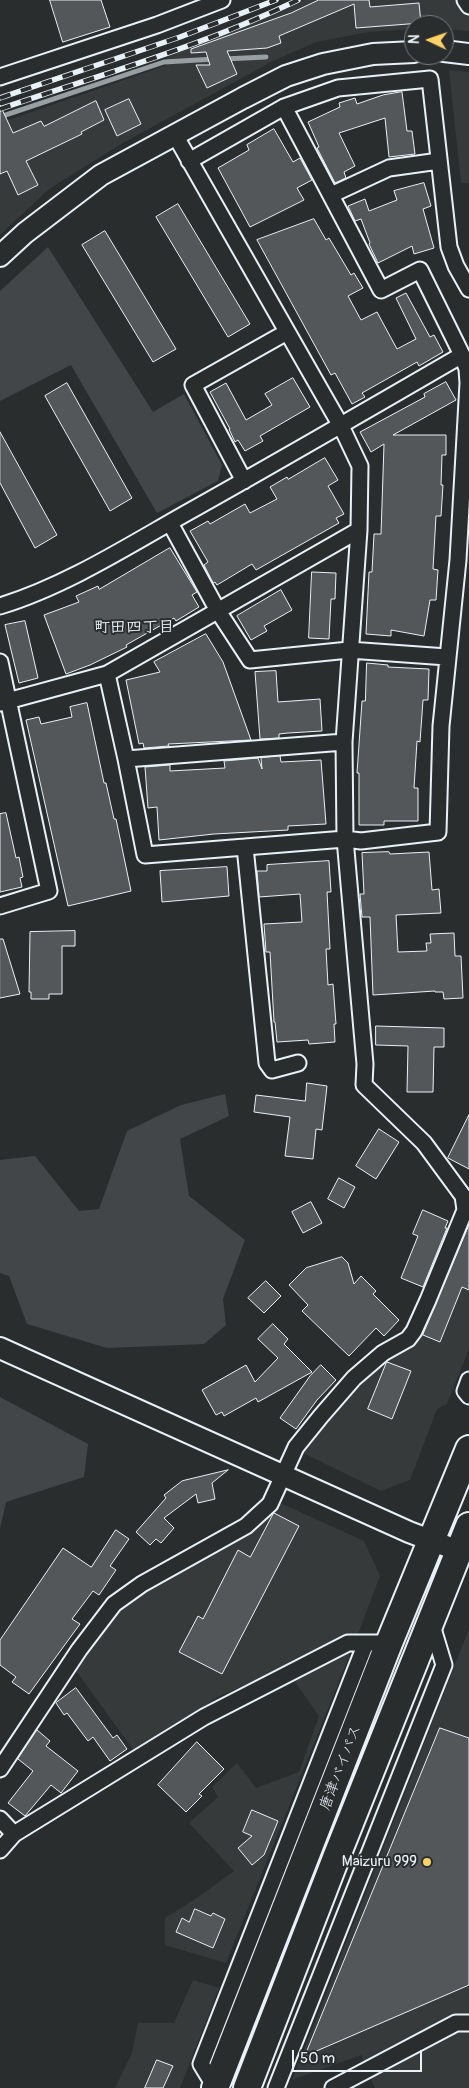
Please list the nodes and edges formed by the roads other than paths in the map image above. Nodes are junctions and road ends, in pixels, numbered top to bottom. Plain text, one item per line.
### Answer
1 (222, 0) edge
2 (465, 0) edge
3 (469, 6) edge
4 (404, 52) edge
5 (454, 52) edge
6 (469, 54) edge
7 (0, 78) edge
8 (284, 107) junction
9 (175, 136) junction
10 (189, 161) junction
11 (439, 161) junction
12 (331, 196) junction
13 (0, 256) edge
14 (469, 289) edge
15 (287, 332) junction
16 (462, 355) junction
17 (341, 426) junction
18 (244, 481) junction
19 (170, 523) junction
20 (359, 530) junction
21 (0, 606) edge
22 (218, 611) junction
23 (349, 650) junction
24 (447, 658) junction
25 (0, 662) edge
26 (107, 674) junction
27 (4, 702) edge
28 (344, 742) junction
29 (126, 759) junction
30 (345, 839) junction
31 (245, 847) junction
32 (0, 906) edge
33 (298, 1063) dead end
34 (466, 1193) edge
35 (465, 1223) edge
36 (0, 1348) edge
37 (469, 1380) edge
38 (469, 1396) edge
39 (469, 1449) edge
40 (284, 1475) junction
41 (469, 1526) edge
42 (432, 1541) junction
43 (464, 1556) edge
44 (431, 1621) junction
45 (377, 1643) junction
46 (0, 1769) edge
47 (0, 1820) edge
48 (14, 1834) junction
49 (0, 1850) edge
50 (469, 2023) edge
51 (215, 2088) edge
52 (247, 2088) edge
53 (276, 2088) edge
54 (333, 2088) edge

1 - 7 street
2 - 3 street
4 - 9 street
5 - 6 street
8 - 10 street
8 - 11 street
8 - 12 street
9 - 10 street
9 - 13 street
10 - 15 street
11 - 12 street
11 - 14 street
12 - 16 street
15 - 17 street
15 - 18 street
16 - 17 street
16 - 24 street
17 - 18 street
17 - 20 street
18 - 19 street
19 - 21 street
19 - 22 street
20 - 22 street
20 - 23 street
22 - 23 street
22 - 26 street
23 - 24 street
23 - 28 street
24 - 30 street
25 - 27 street
26 - 27 street
26 - 29 street
27 - 32 street
28 - 29 street
28 - 30 street
29 - 31 street
30 - 31 street
30 - 34 street
31 - 33 street
34 - 35 street
35 - 40 street
36 - 40 street
37 - 38 street
39 - 42 highway, 唐津バイパス
40 - 42 street
40 - 46 street
41 - 43 highway, 唐津バイパス
42 - 43 street
42 - 45 highway, 唐津バイパス
43 - 44 highway, 唐津バイパス
44 - 52 highway, 唐津バイパス
44 - 53 street
45 - 48 street
45 - 51 highway, 唐津バイパス
47 - 48 street
48 - 49 street
50 - 54 street

